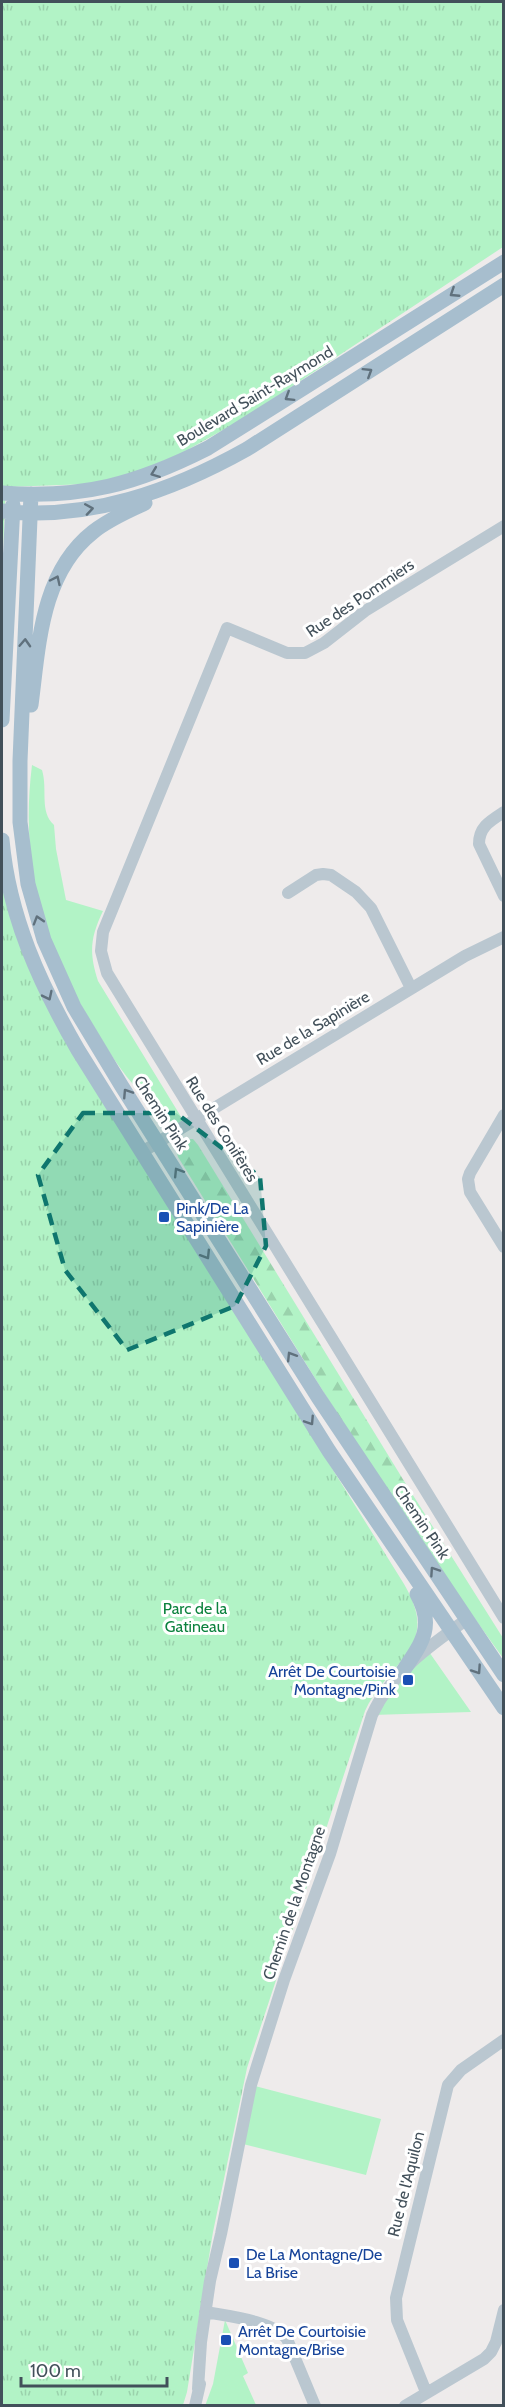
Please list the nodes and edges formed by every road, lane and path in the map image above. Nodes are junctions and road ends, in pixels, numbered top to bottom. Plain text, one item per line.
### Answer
1 (504, 262) edge
2 (504, 285) edge
3 (211, 469) junction
4 (8, 493) edge
5 (30, 494) junction
6 (7, 512) edge
7 (31, 512) junction
8 (504, 526) edge
9 (227, 628) joint
10 (2, 720) edge
11 (20, 761) junction
12 (504, 812) edge
13 (2, 840) edge
14 (288, 893) dead end
15 (504, 896) edge
16 (504, 937) edge
17 (411, 988) junction
18 (504, 1116) edge
19 (196, 1118) junction
20 (158, 1142) junction
21 (142, 1152) junction
22 (504, 1247) edge
23 (329, 1451) junction
24 (504, 1618) edge
25 (466, 1620) junction
26 (450, 1631) junction
27 (403, 1671) junction
28 (504, 1675) edge
29 (504, 1708) edge
30 (504, 2040) edge
31 (504, 2310) edge
32 (209, 2313) junction
33 (426, 2392) junction
34 (195, 2406) edge
35 (315, 2406) edge
36 (405, 2406) edge

1 -> 5 main road, Boulevard Saint-Raymond
3 -> 2 main road
7 -> 3 main road
11 -> 3 main road
4 - 5 main road, Boulevard Saint-Raymond
4 - 6 main road
5 - 7 main road, Chemin Pink
6 - 7 main road
6 - 10 main road
11 -> 7 main road, Chemin Pink
8 - 9 street, Rue des Pommiers
9 - 19 street, Rue des Conifères
20 -> 11 main road, Chemin Pink
12 - 15 street
13 -> 21 main road
14 - 17 street
16 - 17 street, Rue de la Sapinière
17 - 19 street, Rue de la Sapinière
18 - 22 street
19 - 20 street, Rue de la Sapinière
19 - 24 street, Rue des Conifères
20 - 21 street, Rue de la Sapinière
25 -> 20 main road, Chemin Pink
21 -> 23 main road
23 - 26 main road
23 - 27 main road
25 - 26 street, Chemin de la Montagne
25 - 28 main road, Chemin Pink
26 - 27 street, Chemin de la Montagne
26 -> 29 main road
27 - 32 street, Chemin de la Montagne
30 - 33 street, Rue de l'Aquilon
31 - 33 street
32 - 34 street, Chemin de la Montagne
32 - 35 street
33 - 36 street

